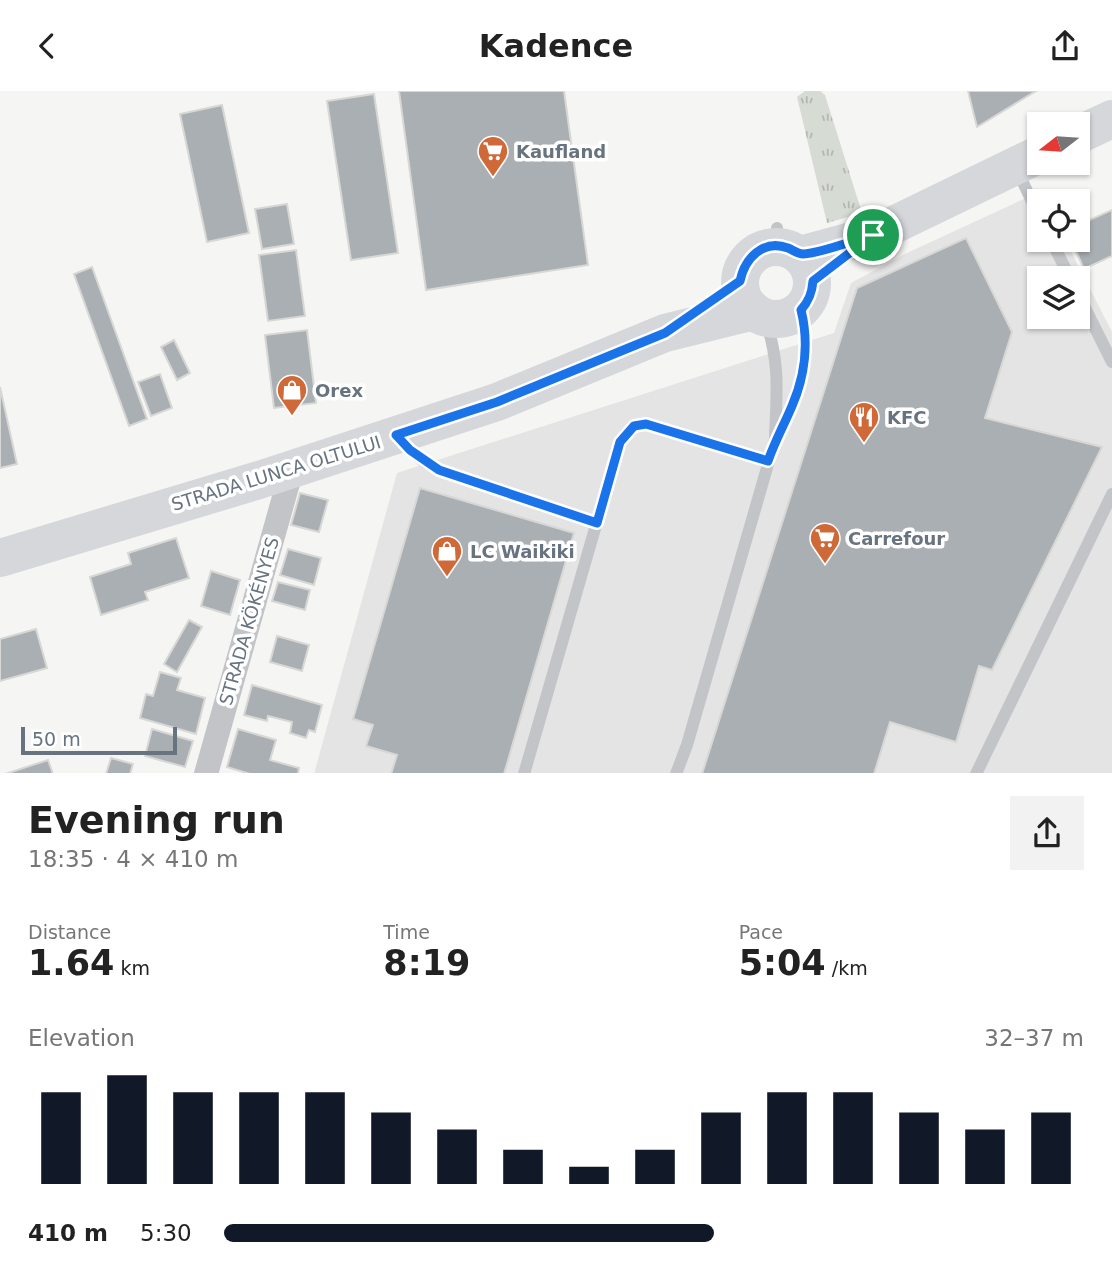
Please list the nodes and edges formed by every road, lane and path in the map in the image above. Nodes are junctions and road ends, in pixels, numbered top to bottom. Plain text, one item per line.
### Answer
1 (1112, 119) edge
2 (1090, 129) edge
3 (1027, 160) edge
4 (779, 279) junction
5 (1090, 318) edge
6 (1112, 362) edge
7 (396, 435) junction
8 (775, 440) junction
9 (768, 461) junction
10 (292, 469) junction
11 (1112, 494) edge
12 (597, 523) junction
13 (0, 558) edge
14 (206, 773) edge
15 (524, 773) edge
16 (676, 773) edge
17 (976, 773) edge

1 - 2 main road
3 - 4 main road, STRADA LUNCA OLTULUI
4 - 7 main road, STRADA LUNCA OLTULUI
4 - 8 lane
4 - 8 lane
5 - 6 lane
7 - 10 main road, STRADA LUNCA OLTULUI
7 - 12 lane
8 - 9 lane
9 - 12 lane
9 - 16 lane
10 - 13 main road, STRADA LUNCA OLTULUI
10 - 14 street, STRADA KÖKÉNYES
11 - 17 lane
12 - 15 lane

